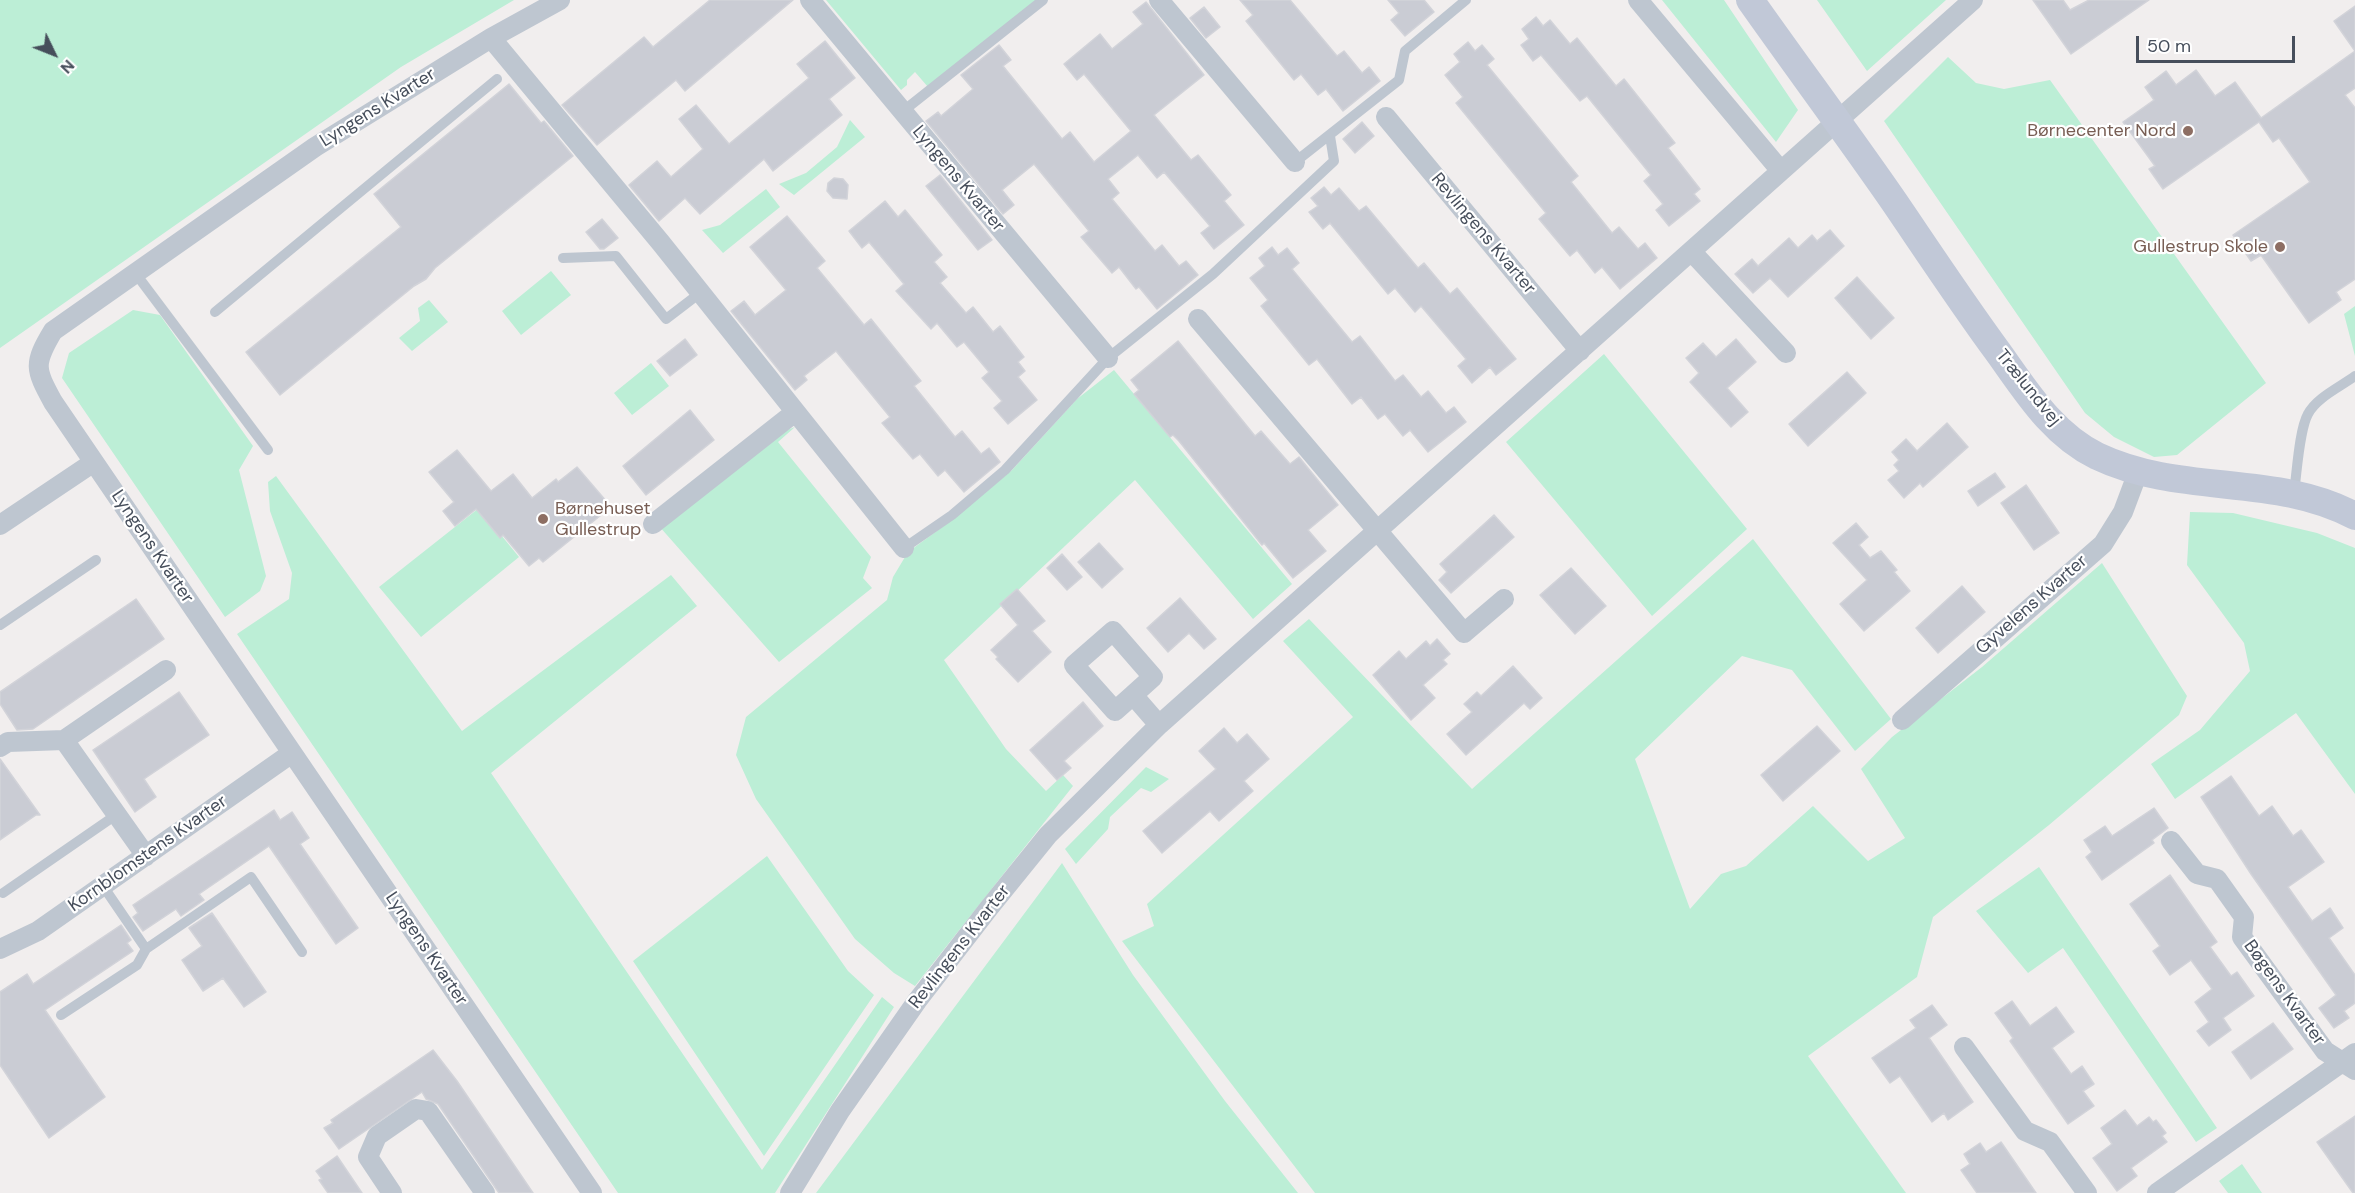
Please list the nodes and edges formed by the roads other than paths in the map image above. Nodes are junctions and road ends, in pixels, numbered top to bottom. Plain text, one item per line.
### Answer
1 (560, 0) edge
2 (810, 0) edge
3 (1042, 0) edge
4 (1159, 0) edge
5 (1466, 0) edge
6 (1638, 0) edge
7 (1750, 0) edge
8 (1973, 0) edge
9 (491, 38) junction
10 (497, 79) dead end
11 (902, 112) junction
12 (1386, 117) dead end
13 (1836, 121) junction
14 (1330, 136) junction
15 (1295, 162) joint
16 (1781, 171) junction
17 (1691, 251) junction
18 (562, 258) dead end
19 (136, 274) junction
20 (700, 293) junction
21 (215, 312) dead end
22 (1198, 319) dead end
23 (1580, 351) junction
24 (1786, 353) dead end
25 (1108, 358) junction
26 (2355, 376) edge
27 (794, 412) junction
28 (268, 450) dead end
29 (94, 462) junction
30 (2138, 472) junction
31 (2294, 493) junction
32 (2355, 516) edge
33 (653, 524) dead end
34 (0, 525) edge
35 (1377, 532) junction
36 (904, 548) joint
37 (96, 560) dead end
38 (1504, 599) dead end
39 (0, 625) edge
40 (166, 670) dead end
41 (1133, 695) dead end
42 (1902, 720) dead end
43 (1159, 725) junction
44 (64, 740) junction
45 (0, 747) edge
46 (292, 753) junction
47 (116, 815) junction
48 (2171, 842) dead end
49 (146, 856) junction
50 (103, 886) junction
51 (3, 893) dead end
52 (0, 949) edge
53 (146, 949) junction
54 (302, 952) dead end
55 (61, 1015) dead end
56 (1964, 1047) dead end
57 (2351, 1062) edge
58 (392, 1193) edge
59 (485, 1193) edge
60 (592, 1193) edge
61 (790, 1193) edge
62 (2087, 1193) edge
63 (2157, 1193) edge

1 - 9 street, Lyngens Kvarter
2 - 11 street, Lyngens Kvarter
3 - 11 lane
4 - 15 street
5 - 14 lane
6 - 16 street
7 - 13 street, Trælundvej
8 - 13 street, Revlingens Kvarter
9 - 19 street, Lyngens Kvarter
9 - 20 street
10 - 21 lane
11 - 25 street, Lyngens Kvarter
12 - 23 street, Revlingens Kvarter
13 - 16 street, Revlingens Kvarter
13 - 30 street, Trælundvej
14 - 15 lane
14 - 25 lane
16 - 17 street, Revlingens Kvarter
17 - 23 street, Revlingens Kvarter
17 - 24 street
18 - 20 lane
19 - 28 lane
19 - 29 street, Lyngens Kvarter
20 - 27 street
22 - 35 street
23 - 35 street, Revlingens Kvarter
25 - 36 lane
26 - 31 lane
27 - 33 street
27 - 36 street
29 - 34 street
29 - 46 street, Lyngens Kvarter
30 - 31 street, Trælundvej
30 - 42 street, Gyvelens Kvarter
31 - 32 street, Trælundvej
35 - 38 street
35 - 43 street, Revlingens Kvarter
37 - 39 lane
40 - 44 street
41 - 43 street
43 - 61 street, Revlingens Kvarter
44 - 45 street
44 - 47 street
46 - 49 street, Kornblomstens Kvarter
46 - 60 street, Lyngens Kvarter
47 - 49 street
47 - 51 lane
48 - 57 street, Bøgens Kvarter
49 - 50 street, Kornblomstens Kvarter
50 - 52 street, Kornblomstens Kvarter
50 - 53 lane
53 - 54 lane
53 - 55 lane
56 - 62 street
57 - 63 street, Bøgens Kvarter
58 - 59 street

